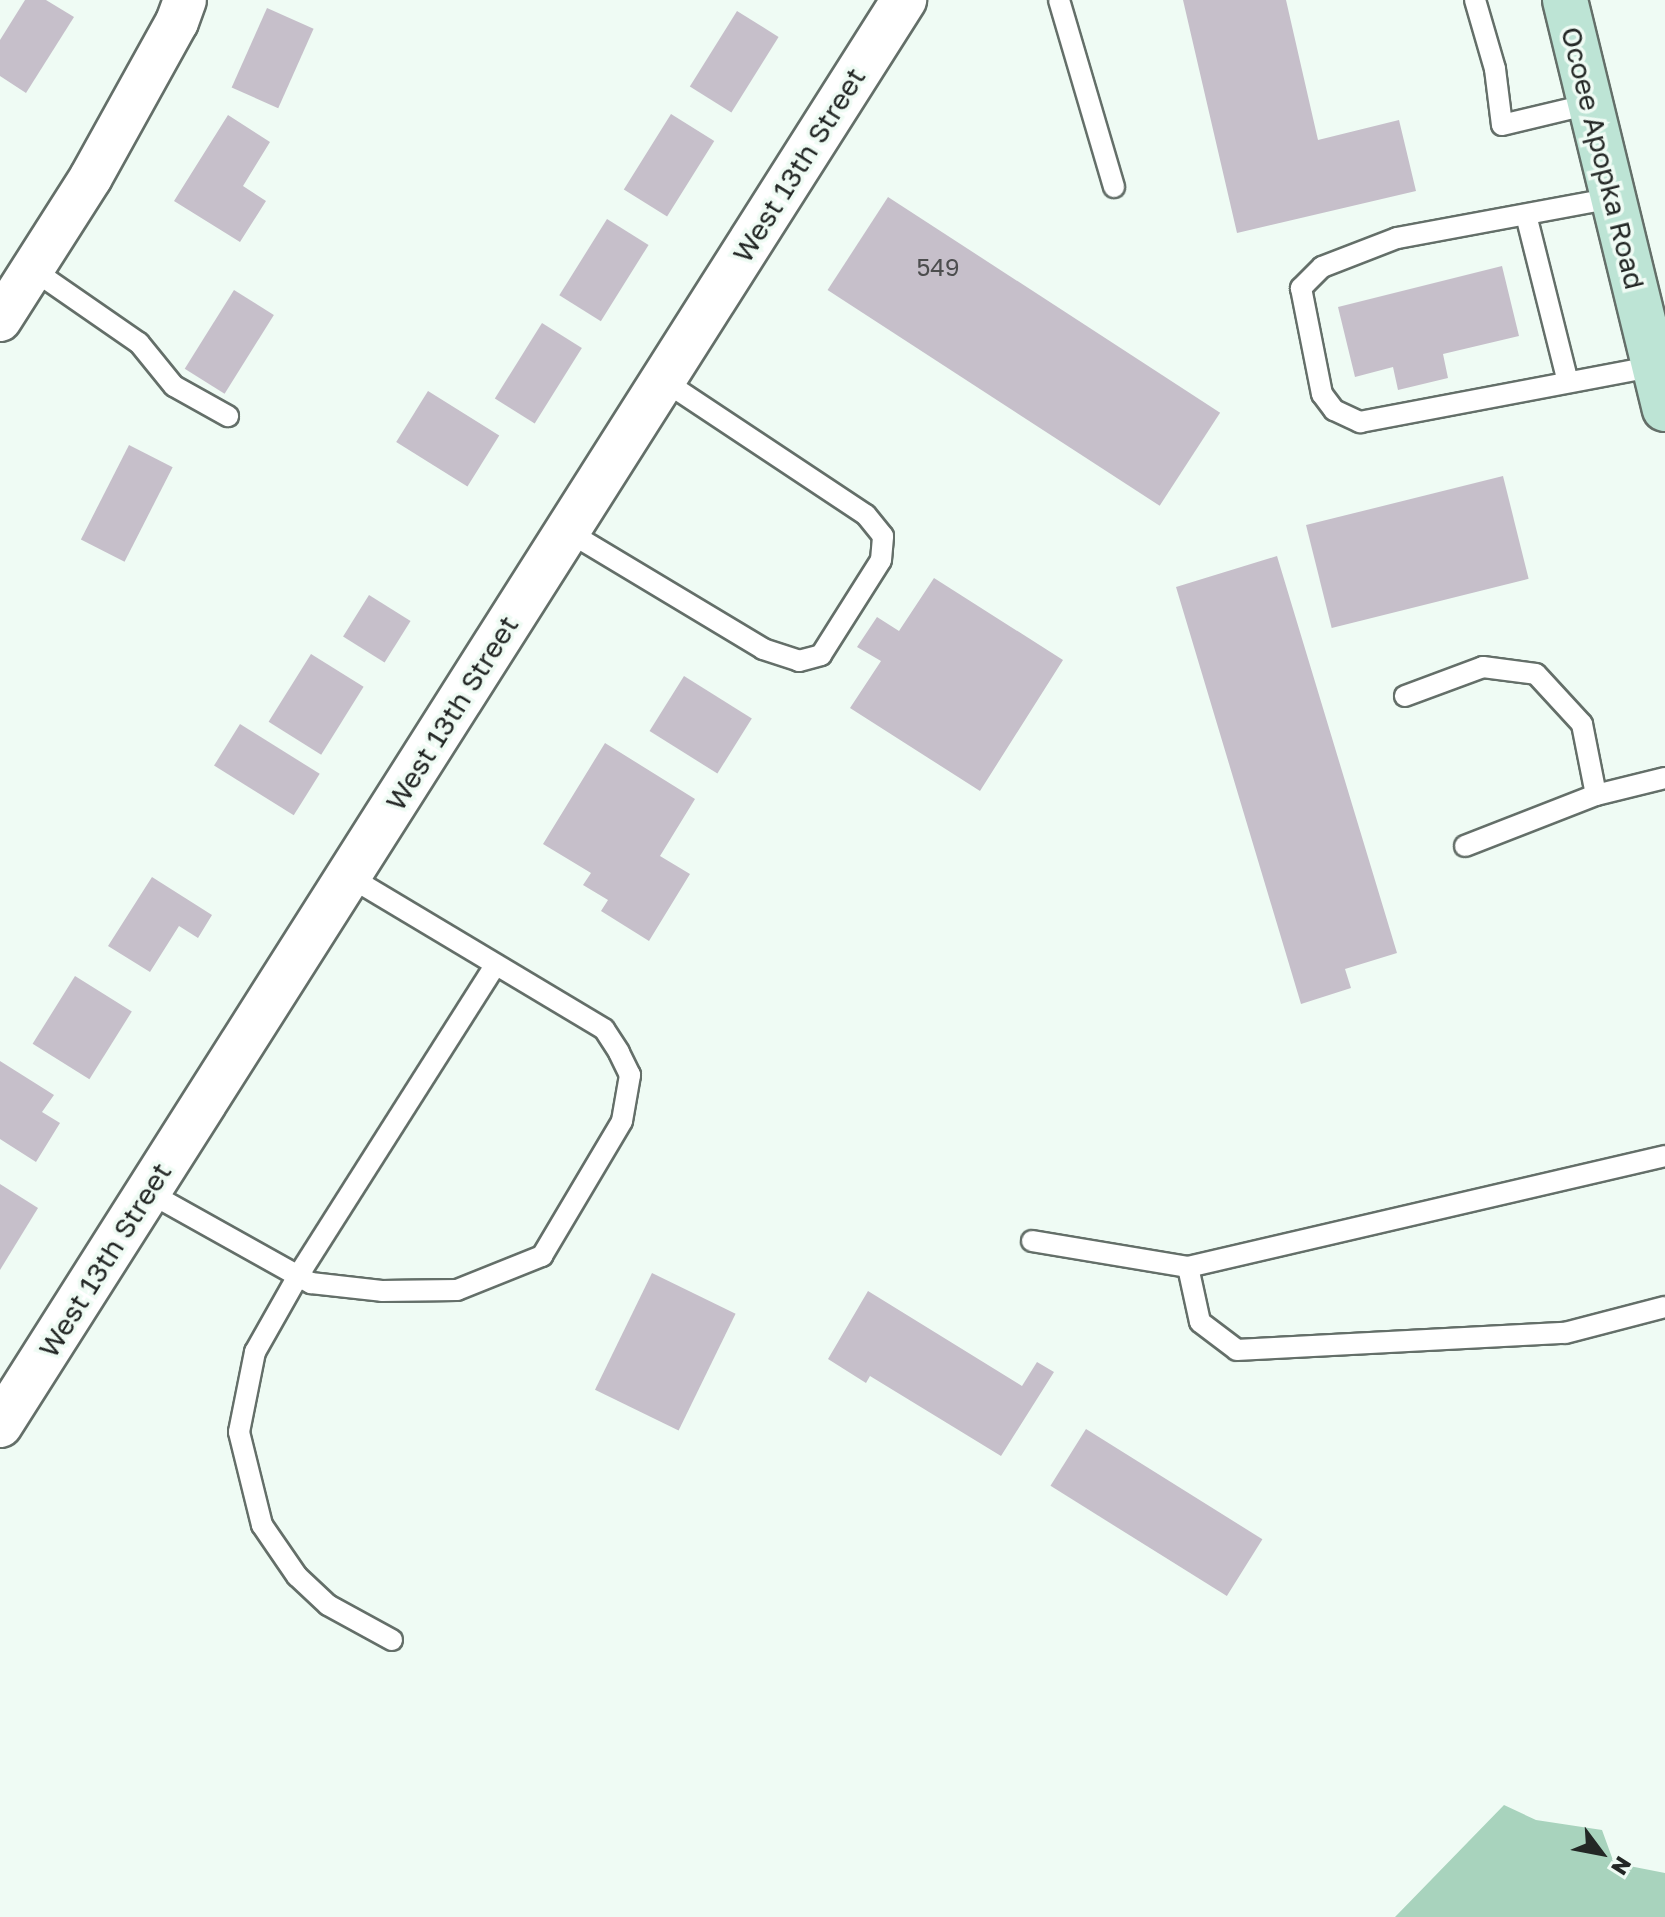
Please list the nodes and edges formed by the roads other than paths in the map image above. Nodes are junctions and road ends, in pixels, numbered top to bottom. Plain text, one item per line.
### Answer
1 (185, 0) edge
2 (904, 0) edge
3 (1059, 0) edge
4 (1475, 0) edge
5 (1565, 0) edge
6 (1590, 104) junction
7 (1114, 187) dead end
8 (1613, 198) junction
9 (1526, 215) junction
10 (32, 269) junction
11 (0, 320) edge
12 (1655, 366) junction
13 (663, 380) junction
14 (1568, 382) junction
15 (1665, 409) edge
16 (228, 416) dead end
17 (567, 531) junction
18 (1405, 696) dead end
19 (1665, 778) edge
20 (1596, 795) junction
21 (1465, 846) dead end
22 (348, 876) junction
23 (495, 965) junction
24 (1665, 1156) edge
25 (148, 1192) junction
26 (1032, 1241) dead end
27 (1188, 1267) junction
28 (298, 1276) junction
29 (1665, 1307) edge
30 (0, 1425) edge
31 (392, 1640) dead end

1 - 10 street
2 - 13 street, West 13th Street
3 - 7 lane
4 - 6 lane
5 - 6 main road, Ocoee Apopka Road
6 - 8 main road, Ocoee Apopka Road
8 - 9 lane
8 - 12 main road, Ocoee Apopka Road
9 - 14 lane
9 - 14 lane
10 - 11 street
10 - 16 lane
12 - 14 lane
12 - 15 main road, Ocoee Apopka Road
13 - 17 street, West 13th Street
13 - 17 lane
17 - 22 street, West 13th Street
18 - 20 lane
19 - 20 lane
20 - 21 lane
22 - 23 lane
22 - 25 street, West 13th Street
23 - 28 lane
23 - 28 lane
24 - 27 lane
25 - 28 lane
25 - 30 street, West 13th Street
26 - 27 lane
27 - 29 lane
28 - 31 lane

